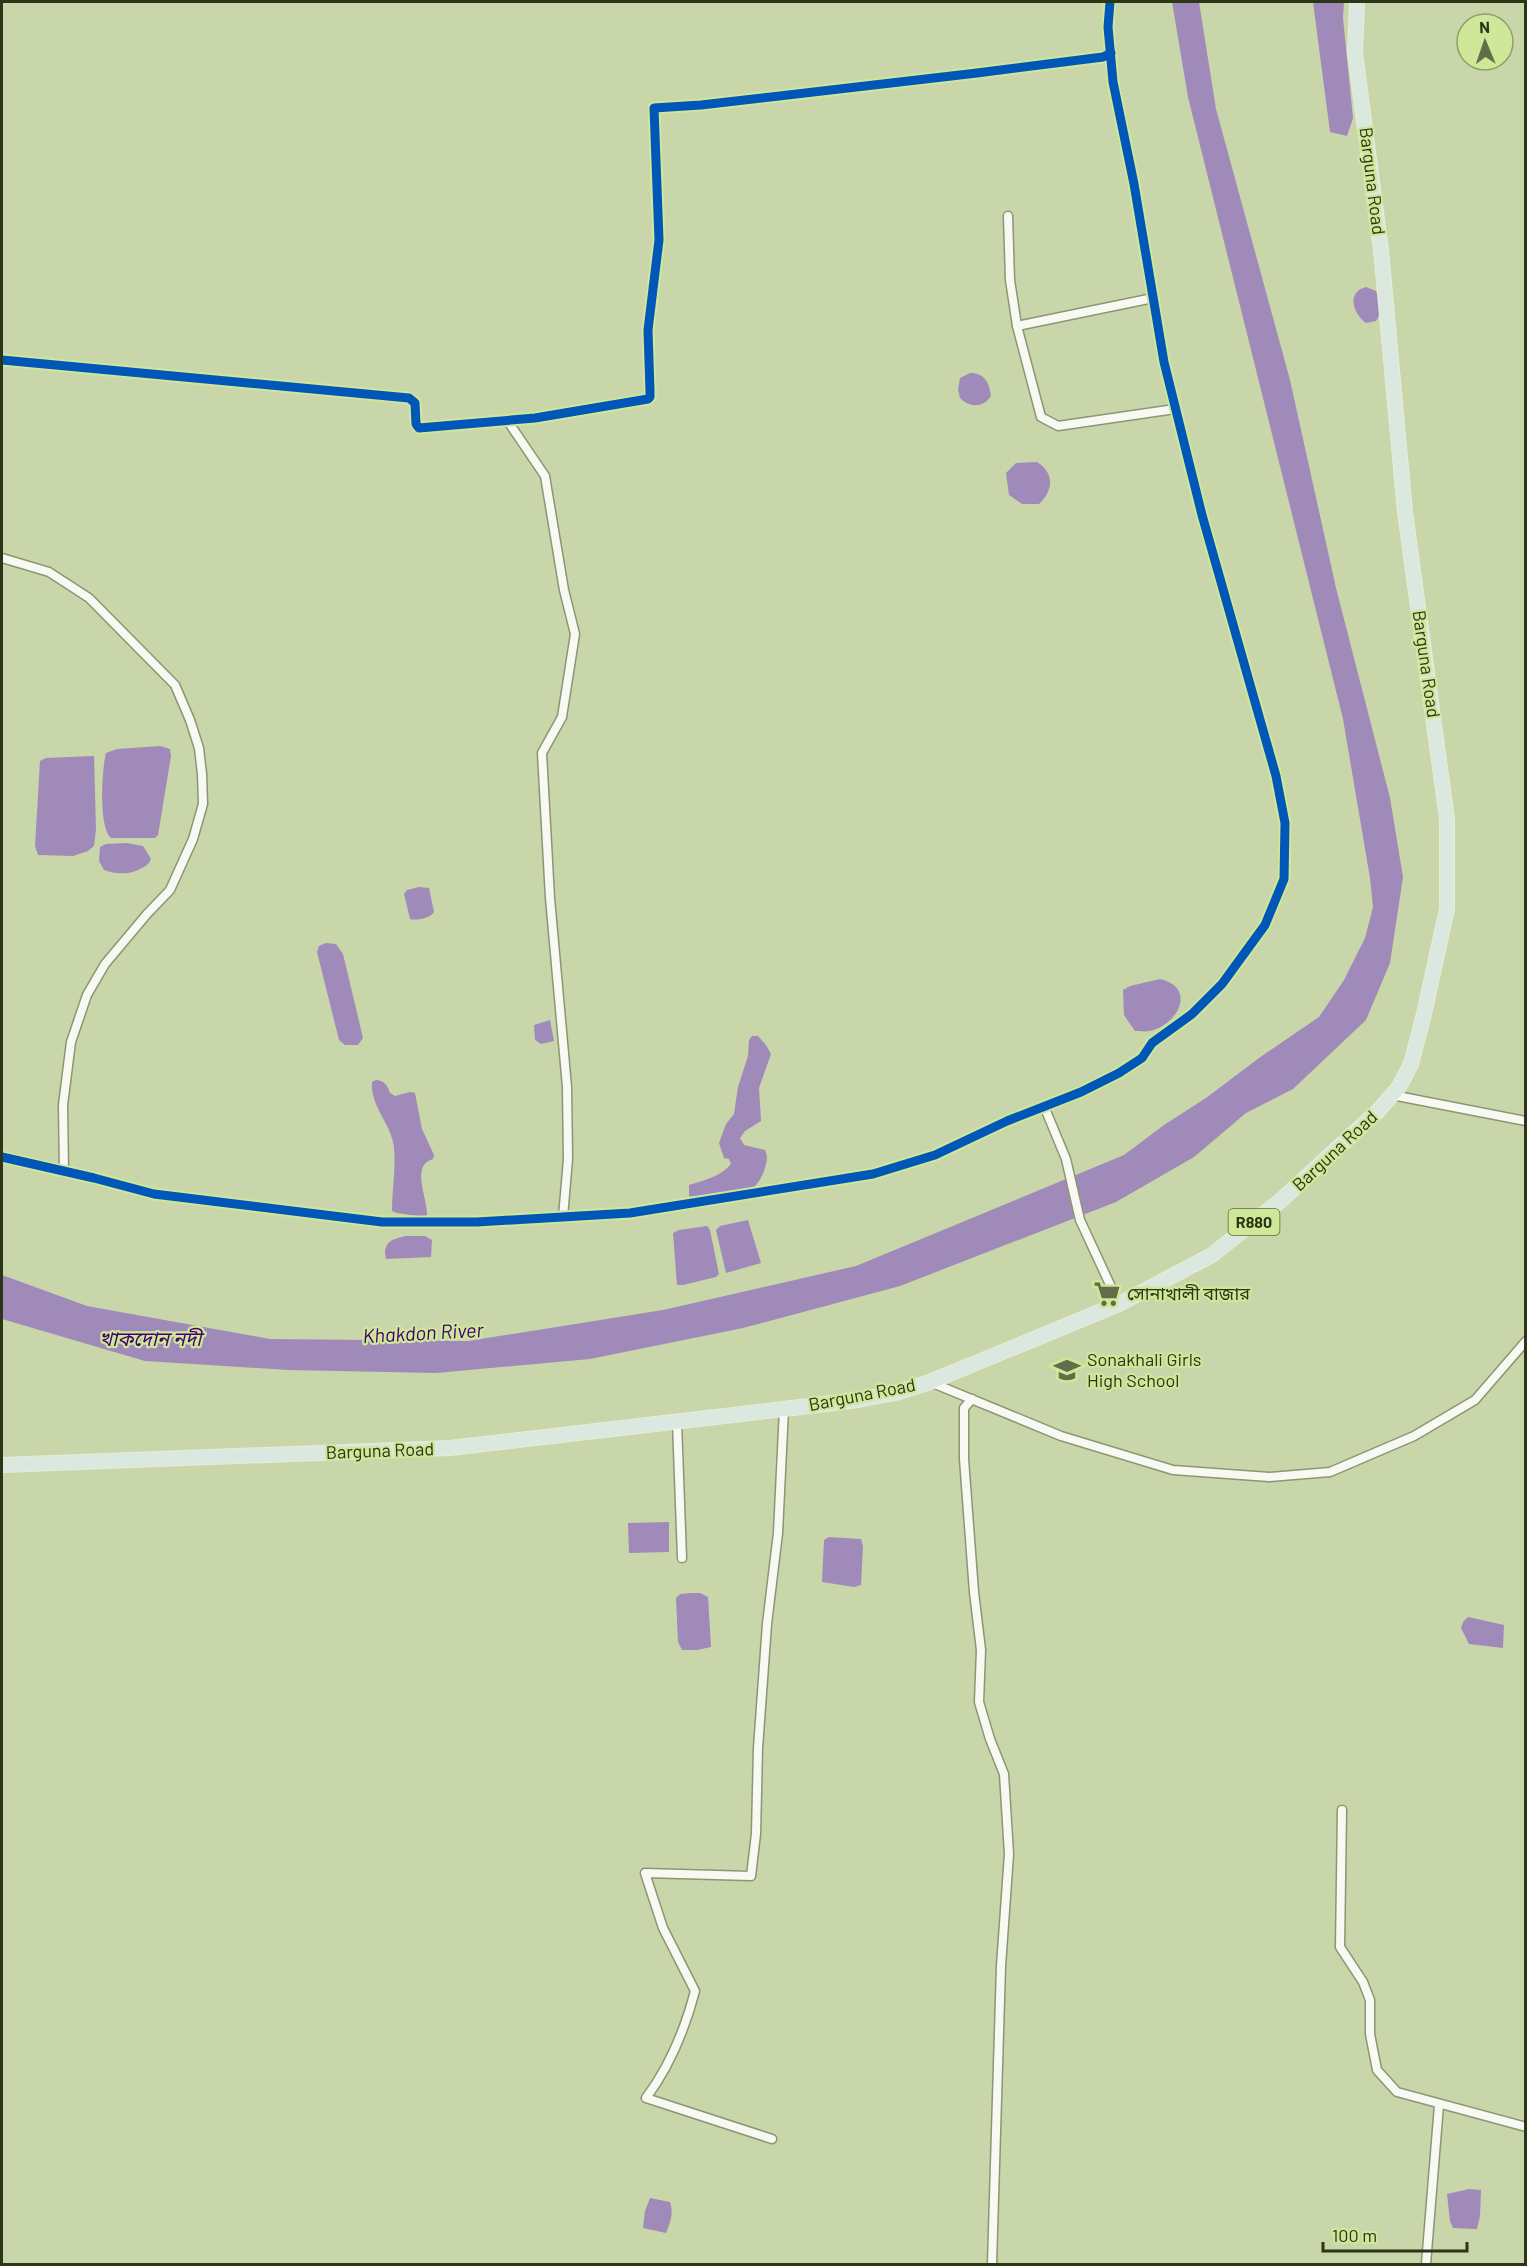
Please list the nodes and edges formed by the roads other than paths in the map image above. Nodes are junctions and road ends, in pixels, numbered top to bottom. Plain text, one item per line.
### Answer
1 (1110, 2) edge
2 (1357, 2) edge
3 (1111, 53) junction
4 (1008, 216) dead end
5 (1153, 298) junction
6 (1017, 326) junction
7 (2, 360) edge
8 (1175, 409) junction
9 (507, 420) junction
10 (2, 558) edge
11 (1392, 1095) junction
12 (1044, 1107) junction
13 (1526, 1121) edge
14 (2, 1157) edge
15 (64, 1172) junction
16 (563, 1217) junction
17 (1119, 1304) junction
18 (1526, 1341) edge
19 (930, 1382) junction
20 (972, 1399) junction
21 (784, 1409) junction
22 (677, 1422) junction
23 (2, 1465) edge
24 (682, 1558) dead end
25 (1342, 1810) dead end
26 (1439, 2105) junction
27 (1526, 2127) edge
28 (772, 2139) dead end
29 (992, 2265) edge
30 (1426, 2265) edge

1 - 3 street
2 - 11 main road, Barguna Road / R880
3 - 5 street
3 - 9 street
4 - 6 street
5 - 6 street
5 - 8 street
6 - 8 street
7 - 9 street
8 - 12 street
9 - 16 street
10 - 15 street
11 - 13 street
11 - 17 main road, Barguna Road / R880
12 - 16 street
12 - 17 street
14 - 15 street
15 - 16 street
17 - 19 main road, Barguna Road / R880
18 - 20 street
19 - 20 street
19 - 21 main road, Barguna Road / R880
20 - 29 street
21 - 22 main road, Barguna Road / R880
21 - 28 street
22 - 23 main road, Barguna Road / R880
22 - 24 street
25 - 26 street
26 - 27 street
26 - 30 street

